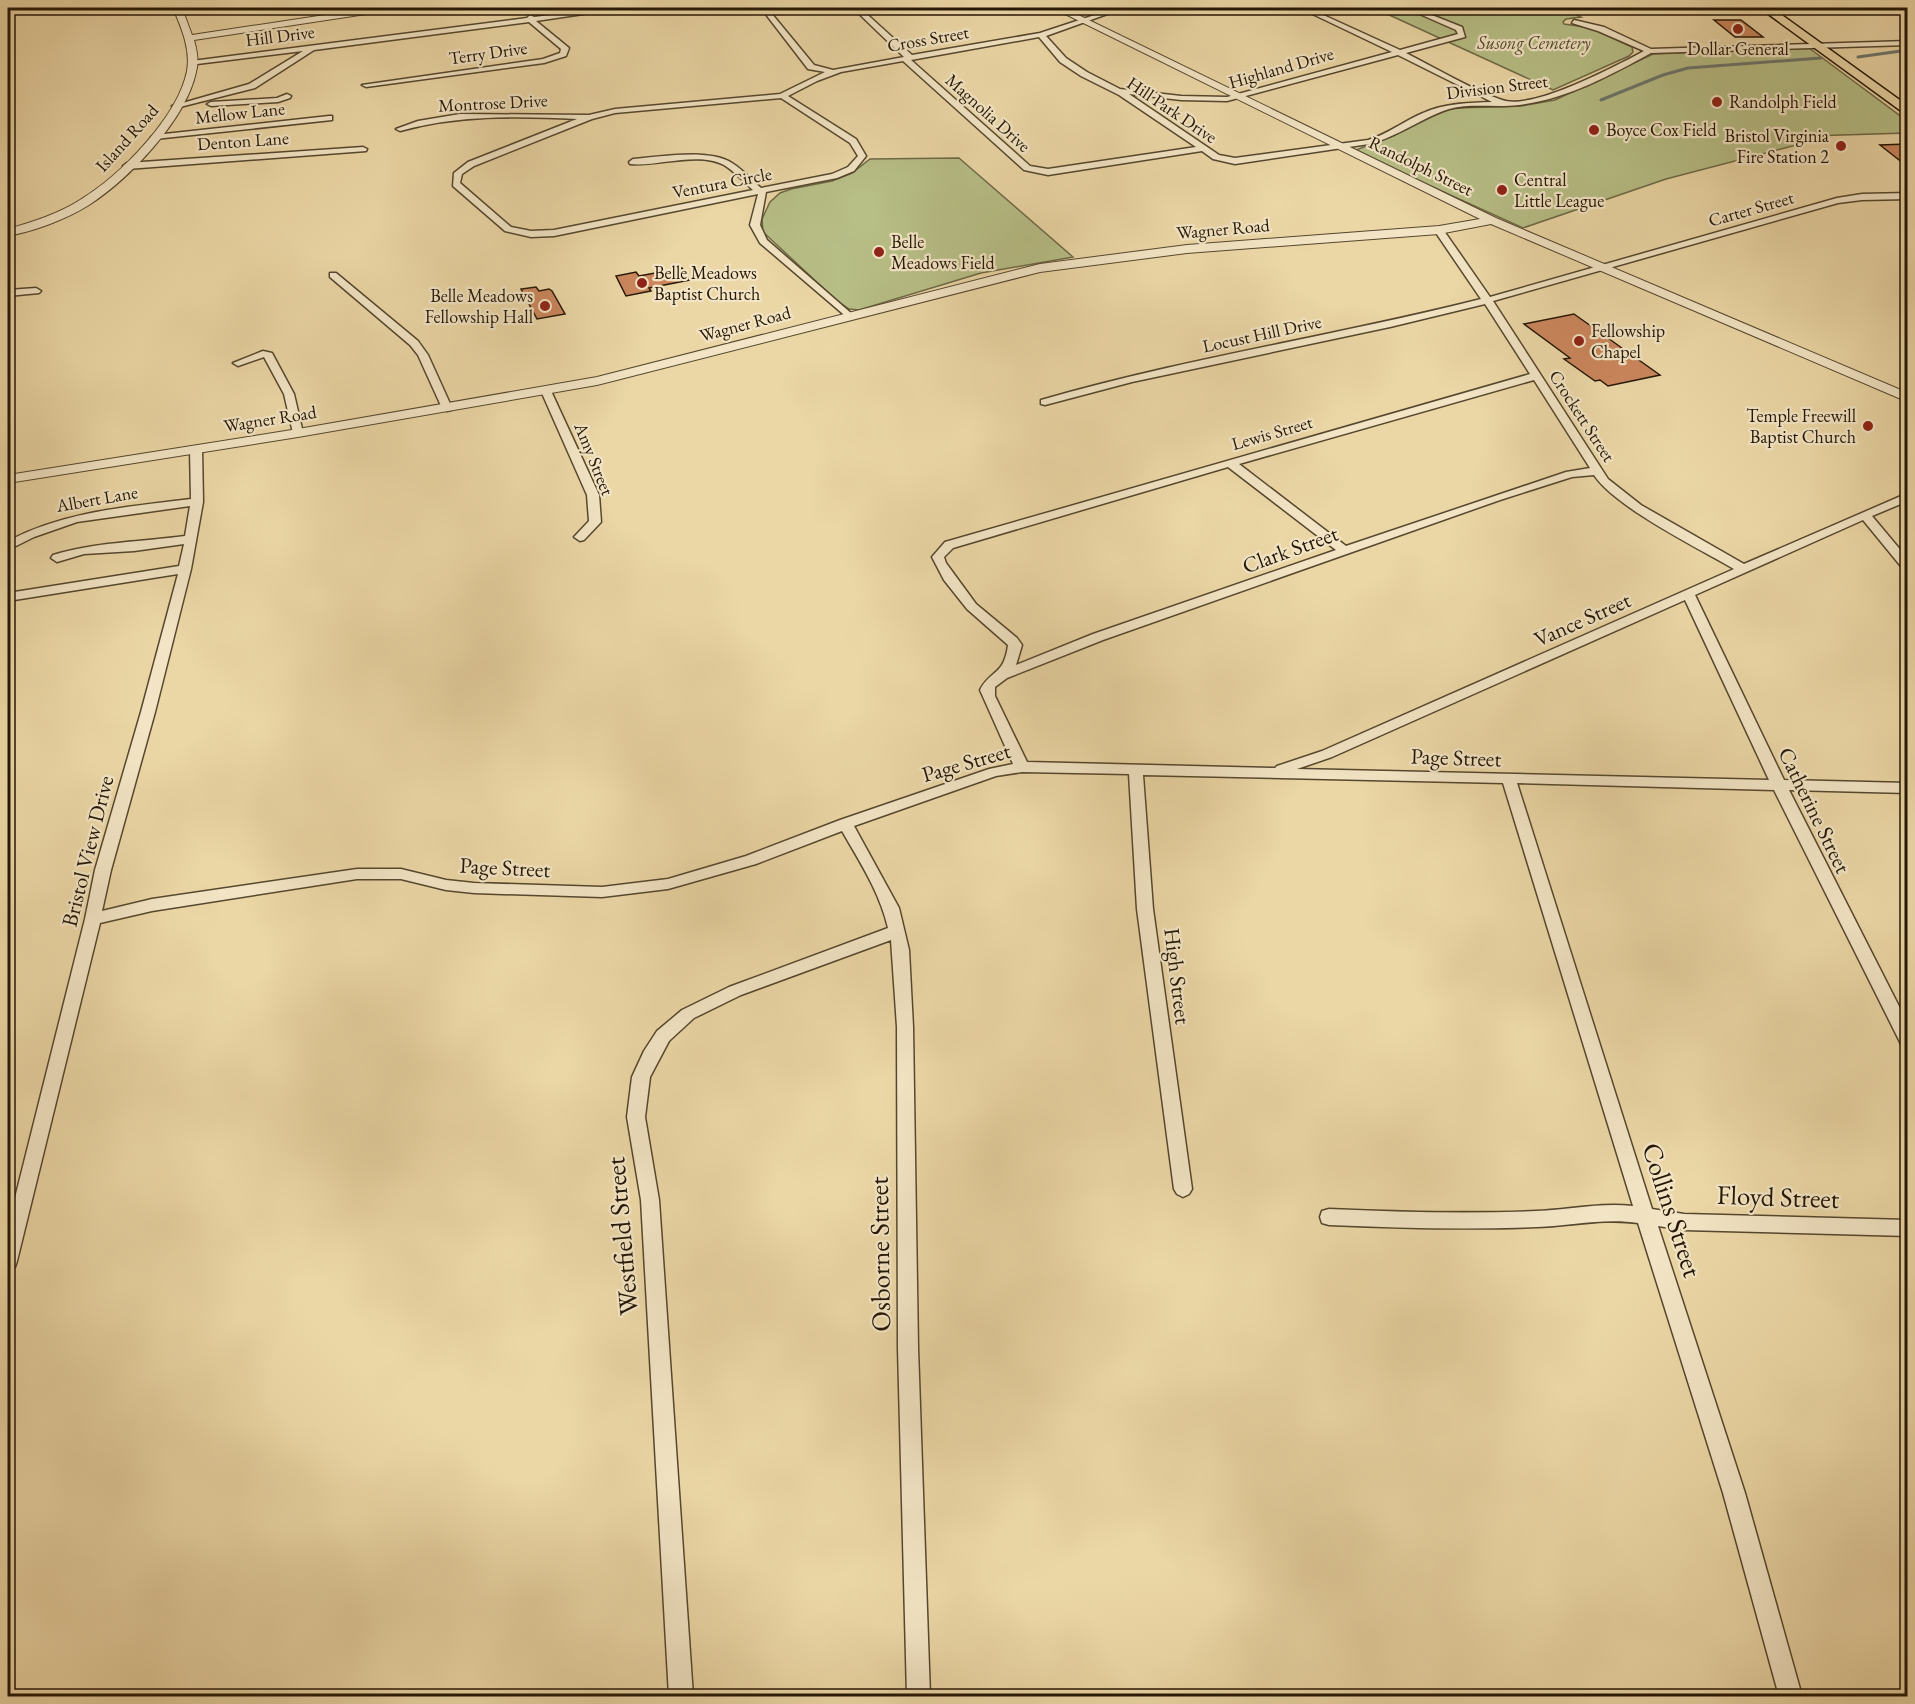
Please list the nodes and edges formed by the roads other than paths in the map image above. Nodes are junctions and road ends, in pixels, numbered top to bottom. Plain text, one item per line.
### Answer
1 (178, 8) edge
2 (386, 8) edge
3 (557, 8) edge
4 (621, 8) edge
5 (764, 8) edge
6 (856, 8) edge
7 (1058, 8) edge
8 (1121, 8) edge
9 (1303, 8) edge
10 (1409, 8) edge
11 (1766, 8) edge
12 (1779, 8) edge
13 (1082, 19) junction
14 (530, 20) junction
15 (1574, 22) dead end
16 (1041, 35) junction
17 (189, 38) junction
18 (1908, 43) edge
19 (1824, 45) junction
20 (314, 47) junction
21 (1397, 51) junction
22 (1650, 51) junction
23 (908, 58) junction
24 (192, 63) junction
25 (833, 71) junction
26 (366, 85) dead end
27 (252, 86) junction
28 (1119, 90) junction
29 (1480, 93) junction
30 (782, 96) junction
31 (1238, 96) junction
32 (1908, 101) edge
33 (1502, 104) junction
34 (202, 105) dead end
35 (1462, 105) junction
36 (176, 106) junction
37 (1908, 112) edge
38 (589, 117) junction
39 (329, 118) dead end
40 (400, 129) dead end
41 (155, 137) junction
42 (1340, 148) junction
43 (363, 149) dead end
44 (1202, 149) junction
45 (633, 162) dead end
46 (127, 166) junction
47 (760, 192) junction
48 (1908, 196) edge
49 (1492, 220) junction
50 (1439, 230) junction
51 (8, 233) edge
52 (1606, 268) junction
53 (333, 275) dead end
54 (36, 291) dead end
55 (8, 293) edge
56 (1487, 300) junction
57 (849, 316) junction
58 (238, 363) dead end
59 (1535, 376) junction
60 (546, 391) junction
61 (1908, 398) edge
62 (1045, 402) dead end
63 (447, 408) junction
64 (298, 434) junction
65 (196, 449) junction
66 (1231, 464) junction
67 (1596, 471) junction
68 (8, 478) edge
69 (1908, 496) edge
70 (197, 502) junction
71 (1865, 515) junction
72 (580, 537) dead end
73 (191, 539) junction
74 (8, 546) edge
75 (1345, 551) junction
76 (57, 558) dead end
77 (1908, 567) edge
78 (185, 569) junction
79 (1745, 570) junction
80 (1689, 595) junction
81 (8, 597) edge
82 (1003, 675) junction
83 (1022, 767) junction
84 (1135, 768) junction
85 (1271, 772) junction
86 (1509, 780) junction
87 (1779, 785) junction
88 (1908, 788) edge
89 (845, 824) junction
90 (93, 919) junction
91 (897, 931) junction
92 (1908, 1042) edge
93 (1183, 1189) dead end
94 (1329, 1217) dead end
95 (1646, 1217) junction
96 (1908, 1228) edge
97 (8, 1261) edge
98 (681, 1696) edge
99 (919, 1696) edge
100 (1791, 1696) edge

1 - 17 street, Island Road
2 - 17 street
3 - 14 street
4 - 14 street, Hill Drive
5 - 25 street
6 - 23 street, Magnolia Drive
7 - 13 street, Randolph Street
8 - 13 street, Cross Street
9 - 21 street
10 - 21 street, Highland Drive
11 - 19 main road
12 - 19 main road
13 - 16 street, Cross Street
13 - 31 street, Randolph Street
14 - 20 street, Hill Drive
14 - 26 street, Terry Drive
15 - 22 street
16 - 23 street, Cross Street
16 - 28 street, Hill Park Drive
17 - 24 street, Island Road
18 - 19 street, Division Street
19 - 22 street, Division Street
19 - 32 main road
19 - 37 main road
20 - 24 street, Hill Drive
20 - 27 street
21 - 29 street
21 - 31 street, Highland Drive
22 - 33 street, Division Street
23 - 25 street, Cross Street
23 - 44 street, Magnolia Drive
24 - 36 street, Island Road
25 - 30 street, Cross Street
27 - 34 street
27 - 36 street
28 - 31 street, Highland Drive
28 - 44 street, Hill Park Drive
29 - 33 street
29 - 35 street
30 - 38 street, Ventura Circle
30 - 47 street, Ventura Circle
31 - 42 street, Randolph Street
33 - 35 street, Division Street
35 - 42 street, Division Street
36 - 41 street, Island Road
38 - 40 street, Montrose Drive
38 - 47 street, Ventura Circle
39 - 41 street, Mellow Lane
41 - 46 street, Island Road
42 - 44 street, Hill Park Drive
42 - 49 street, Randolph Street
43 - 46 street, Denton Lane
45 - 47 street
46 - 51 street, Island Road
47 - 57 street
48 - 52 street, Carter Street
49 - 50 street, Wagner Road
49 - 52 street, Randolph Street
50 - 56 street, Crockett Street
50 - 57 street, Wagner Road
52 - 56 street, Carter Street
52 - 61 street, Randolph Street
53 - 63 street
54 - 55 street
56 - 59 street, Crockett Street
56 - 62 street, Locust Hill Drive
57 - 60 street, Wagner Road
58 - 64 street
59 - 66 street, Lewis Street
59 - 67 street, Crockett Street
60 - 63 street, Wagner Road
60 - 72 street, Amy Street
63 - 64 street, Wagner Road
64 - 65 street, Wagner Road
65 - 68 street, Wagner Road
65 - 70 street, Bristol View Drive
66 - 75 street
66 - 82 street, Lewis Street
67 - 75 street, Clark Street
67 - 79 street, Crockett Street
69 - 71 street, Vance Street
70 - 73 street, Bristol View Drive
70 - 74 street, Albert Lane
71 - 77 street
71 - 79 street, Vance Street
73 - 76 street
73 - 78 street, Bristol View Drive
75 - 82 street, Clark Street
78 - 81 street
78 - 90 street, Bristol View Drive
79 - 80 street, Vance Street
80 - 85 street, Vance Street
80 - 87 street, Catherine Street
82 - 83 street
83 - 84 street, Page Street
83 - 89 street, Page Street
84 - 85 street, Page Street
84 - 93 street, High Street
85 - 86 street, Page Street
86 - 87 street, Page Street
86 - 95 street, Collins Street
87 - 88 street, Page Street
87 - 92 street, Catherine Street
89 - 90 street, Page Street
89 - 91 street, Osborne Street
90 - 97 street, Bristol View Drive
91 - 98 street, Westfield Street
91 - 99 street, Osborne Street
94 - 95 street
95 - 96 street, Floyd Street
95 - 100 street, Collins Street

